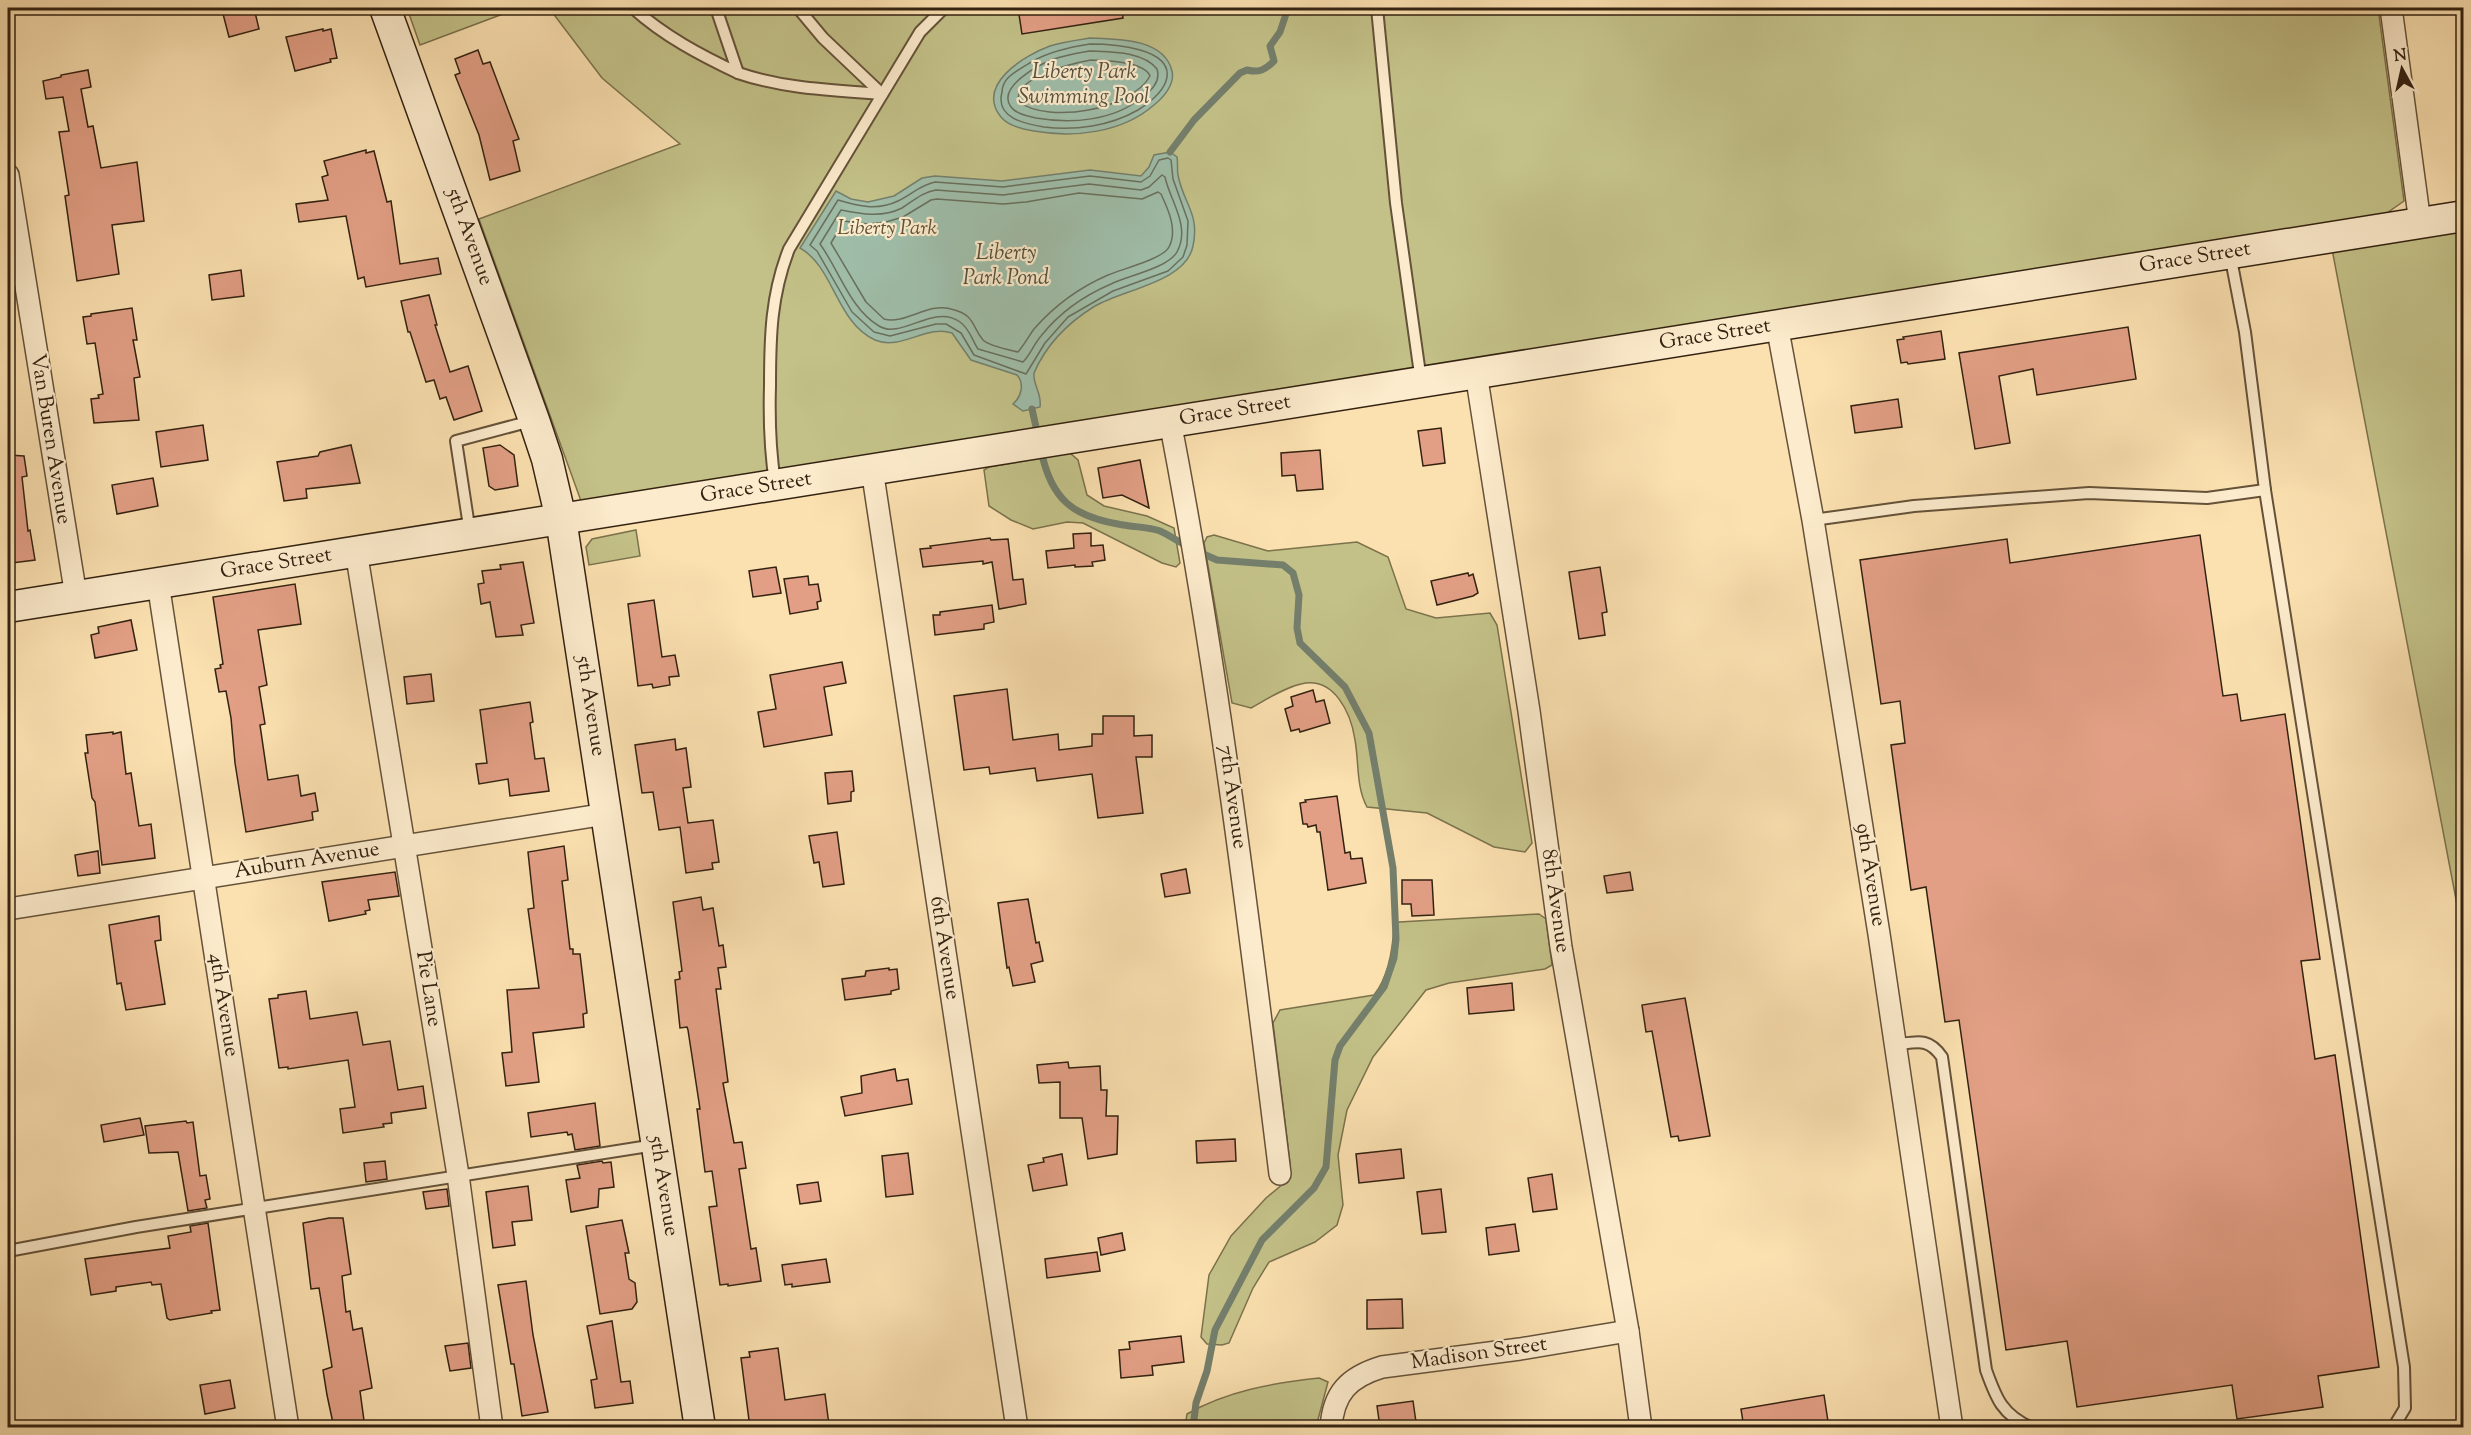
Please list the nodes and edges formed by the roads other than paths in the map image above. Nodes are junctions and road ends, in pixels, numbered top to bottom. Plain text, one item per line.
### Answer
1 (384, 8) edge
2 (633, 8) edge
3 (716, 8) edge
4 (798, 8) edge
5 (944, 8) edge
6 (1377, 8) edge
7 (2391, 8) edge
8 (738, 73) junction
9 (882, 94) junction
10 (8, 176) edge
11 (2463, 216) edge
12 (2420, 223) junction
13 (2230, 253) junction
14 (1777, 325) junction
15 (1476, 372) junction
16 (1421, 381) junction
17 (534, 420) junction
18 (1170, 421) junction
19 (872, 469) junction
20 (775, 484) junction
21 (2265, 490) junction
22 (561, 519) junction
23 (1813, 520) junction
24 (470, 533) junction
25 (356, 551) junction
26 (158, 583) junction
27 (76, 596) junction
28 (8, 607) edge
29 (606, 814) junction
30 (405, 846) junction
31 (204, 878) junction
32 (8, 909) edge
33 (1895, 1045) junction
34 (657, 1145) junction
35 (1280, 1174) dead end
36 (458, 1175) junction
37 (255, 1209) junction
38 (8, 1251) edge
39 (1628, 1331) junction
40 (288, 1428) edge
41 (492, 1428) edge
42 (700, 1428) edge
43 (1017, 1428) edge
44 (1331, 1428) edge
45 (1641, 1428) edge
46 (1952, 1428) edge
47 (2032, 1428) edge
48 (2393, 1428) edge

1 - 17 street, 5th Avenue
2 - 8 lane
3 - 8 lane
4 - 9 lane
5 - 9 lane
6 - 16 lane
7 - 12 street
8 - 9 lane
9 - 20 lane
10 - 27 street, Van Buren Avenue
11 - 12 street, Grace Street
12 - 13 street, Grace Street
13 - 14 street, Grace Street
13 - 21 lane
14 - 15 street, Grace Street
14 - 23 street, 9th Avenue
15 - 16 street, Grace Street
15 - 39 street, 8th Avenue
16 - 18 street, Grace Street
17 - 22 street, 5th Avenue
17 - 24 lane
18 - 19 street, Grace Street
18 - 35 street, 7th Avenue
19 - 20 street, Grace Street
19 - 43 street, 6th Avenue
20 - 22 street, Grace Street
21 - 23 lane
21 - 48 lane
22 - 24 street, Grace Street
22 - 29 street, 5th Avenue
23 - 33 street, 9th Avenue
24 - 25 street, Grace Street
25 - 26 street, Grace Street
25 - 30 street, Pie Lane
26 - 27 street, Grace Street
26 - 31 street, 4th Avenue
27 - 28 street, Grace Street
29 - 30 street, Auburn Avenue
29 - 34 street, 5th Avenue
30 - 31 street, Auburn Avenue
30 - 36 street, Pie Lane
31 - 32 street, Auburn Avenue
31 - 37 street, 4th Avenue
33 - 46 street, 9th Avenue
33 - 47 lane
34 - 36 lane
34 - 42 street, 5th Avenue
36 - 37 lane
36 - 41 street, Pie Lane
37 - 38 lane
37 - 40 street, 4th Avenue
39 - 44 street, Madison Street
39 - 45 street, 8th Avenue

